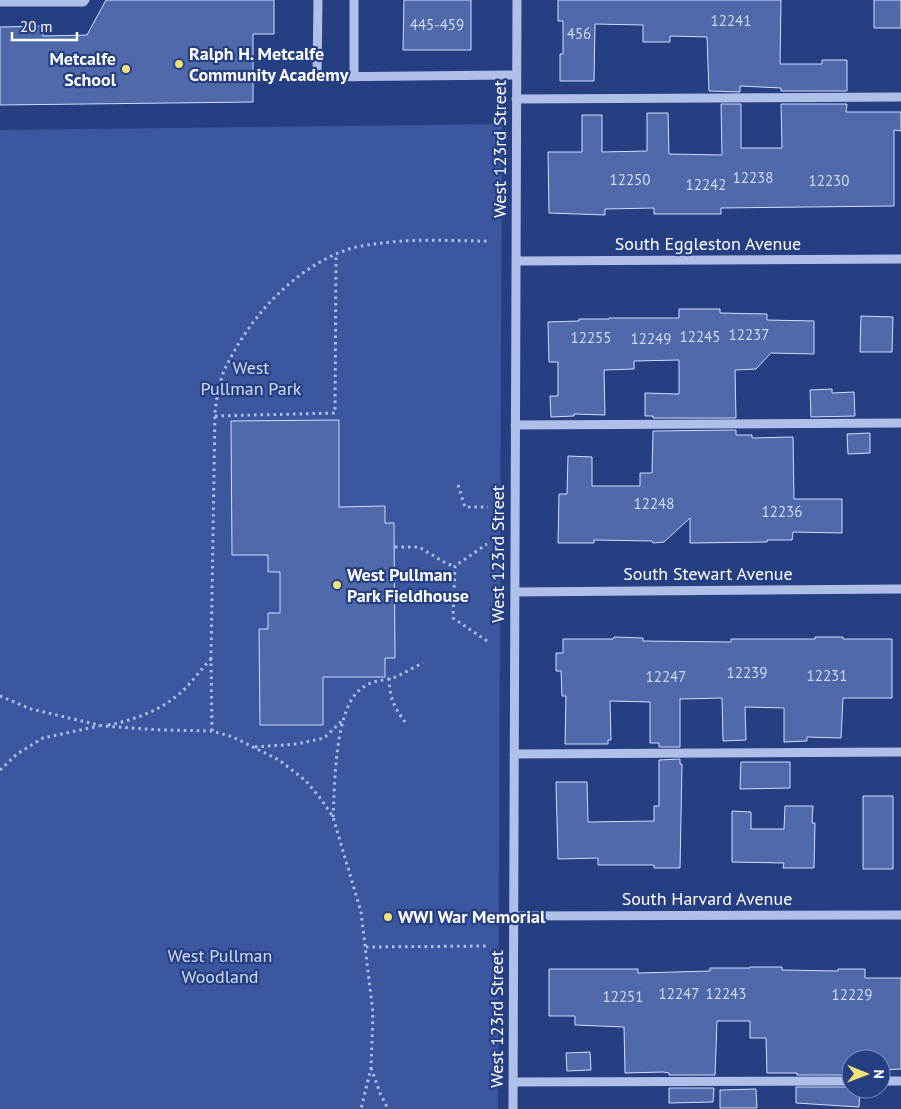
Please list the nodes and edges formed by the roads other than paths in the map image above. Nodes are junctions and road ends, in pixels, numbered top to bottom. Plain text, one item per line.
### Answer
1 (85, 0) edge
2 (318, 0) edge
3 (354, 0) edge
4 (517, 0) edge
5 (0, 2) edge
6 (516, 75) junction
7 (354, 77) junction
8 (901, 97) edge
9 (516, 99) junction
10 (901, 260) edge
11 (516, 261) junction
12 (901, 423) edge
13 (515, 425) junction
14 (901, 589) edge
15 (515, 592) junction
16 (901, 752) edge
17 (514, 754) junction
18 (901, 915) edge
19 (513, 916) junction
20 (841, 1081) edge
21 (513, 1082) junction
22 (513, 1109) edge

1 - 5 street
2 - 7 street
3 - 7 street
4 - 6 street, West 123rd Street
6 - 7 street
6 - 9 street, West 123rd Street
8 - 9 street
9 - 11 street, West 123rd Street
10 - 11 street, South Eggleston Avenue
11 - 13 street, West 123rd Street
12 - 13 street
13 - 15 street, West 123rd Street
14 - 15 street, South Stewart Avenue
15 - 17 street, West 123rd Street
16 - 17 street
17 - 19 street, West 123rd Street
18 - 19 street, South Harvard Avenue
19 - 21 street, West 123rd Street
20 - 21 street
21 - 22 street, West 123rd Street

